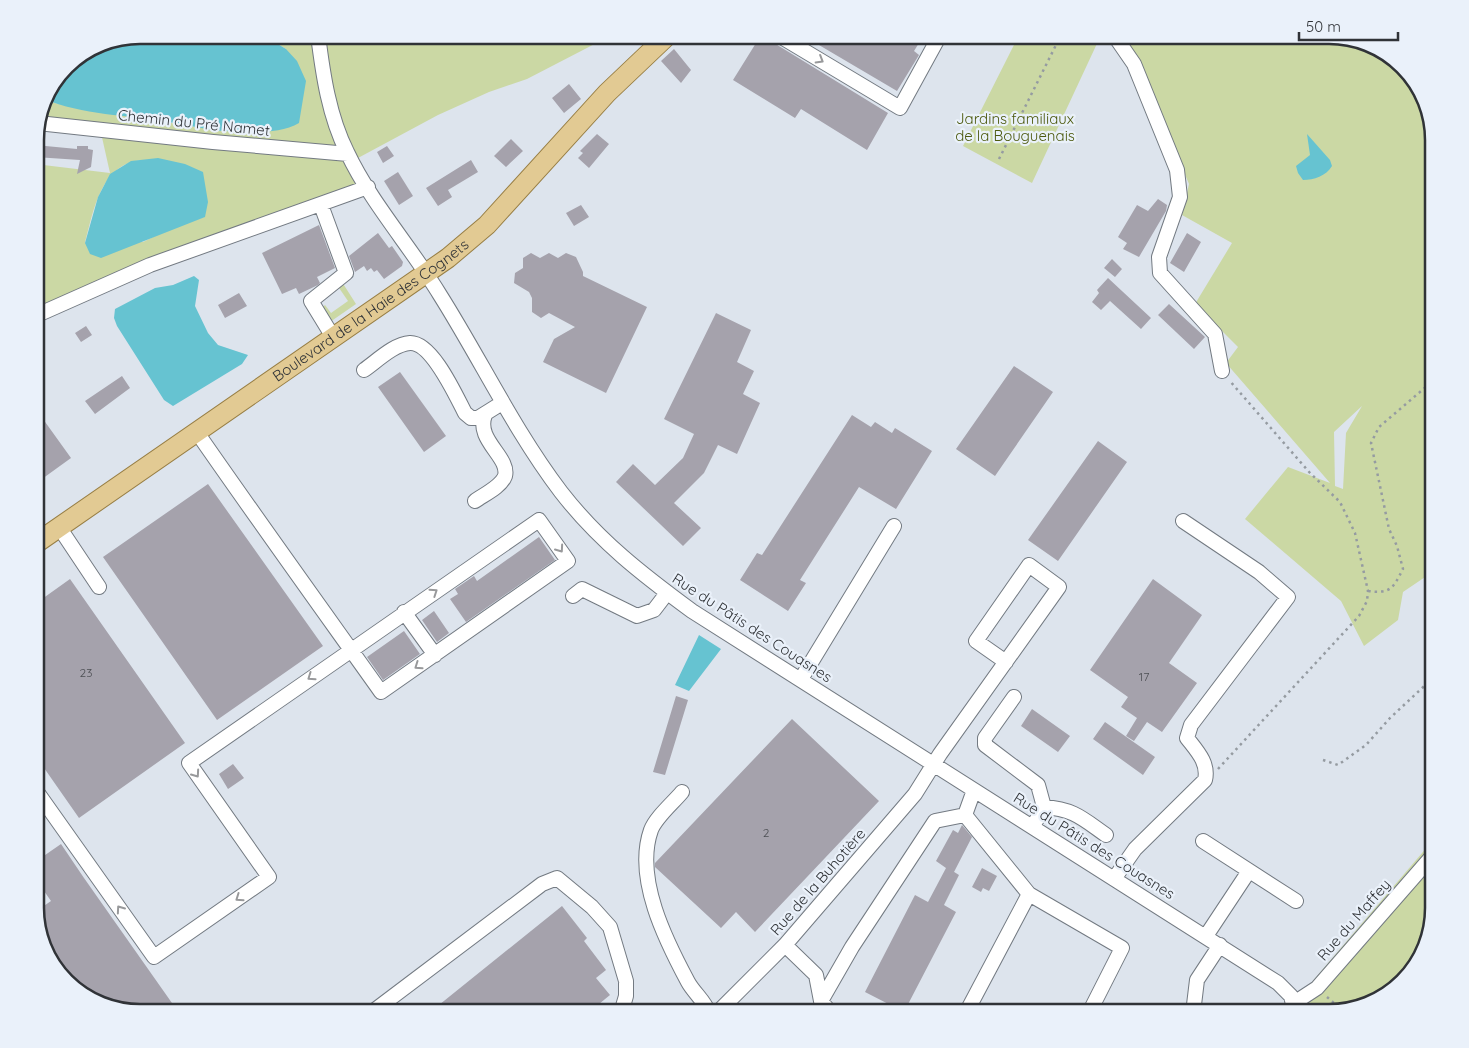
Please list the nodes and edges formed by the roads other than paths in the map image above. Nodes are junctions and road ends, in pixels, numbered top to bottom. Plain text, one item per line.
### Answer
1 (319, 44) edge
2 (659, 44) edge
3 (793, 44) edge
4 (935, 44) edge
5 (1120, 44) edge
6 (46, 124) edge
7 (348, 154) junction
8 (368, 187) junction
9 (321, 205) junction
10 (427, 273) junction
11 (44, 312) edge
12 (333, 337) junction
13 (364, 370) dead end
14 (1222, 371) road end
15 (502, 403) junction
16 (485, 415) junction
17 (196, 431) junction
18 (475, 502) dead end
19 (1183, 521) dead end
20 (894, 526) dead end
21 (58, 528) junction
22 (44, 538) edge
23 (99, 587) dead end
24 (667, 593) junction
25 (573, 596) dead end
26 (404, 612) junction
27 (351, 649) junction
28 (435, 655) junction
29 (1006, 662) junction
30 (801, 678) junction
31 (1014, 697) dead end
32 (935, 765) junction
33 (974, 790) junction
34 (682, 792) dead end
35 (44, 802) edge
36 (1044, 807) junction
37 (965, 815) junction
38 (1033, 826) junction
39 (1106, 835) dead end
40 (1203, 841) dead end
41 (1425, 864) edge
42 (1249, 871) junction
43 (1114, 878) junction
44 (1029, 894) junction
45 (1296, 901) dead end
46 (1206, 936) junction
47 (785, 945) junction
48 (1220, 945) junction
49 (821, 1001) junction
50 (383, 1004) edge
51 (624, 1004) edge
52 (706, 1004) edge
53 (726, 1004) edge
54 (824, 1004) edge
55 (971, 1004) edge
56 (1094, 1004) edge
57 (1194, 1004) edge
58 (1294, 1004) edge
59 (1299, 1004) edge

1 - 7 street, Rue du Pâtis des Couasnes
2 - 10 main road, Boulevard de la Haie des Cognets
3 -> 4 street
5 - 14 street
6 - 7 street, Chemin du Pré Namet
7 - 8 street, Rue du Pâtis des Couasnes
8 - 9 street
8 - 10 street, Rue du Pâtis des Couasnes
9 - 11 street
9 - 12 street
10 - 12 main road, Boulevard de la Haie des Cognets
10 - 15 street, Rue du Pâtis des Couasnes
12 - 17 main road, Boulevard de la Haie des Cognets
13 - 16 street
15 - 16 street
15 - 24 street, Rue du Pâtis des Couasnes
16 - 18 street
17 - 21 main road, Boulevard de la Haie des Cognets
17 - 27 street
19 - 43 street
20 - 30 street
21 - 22 main road, Boulevard de la Haie des Cognets
21 - 23 street
24 - 25 street
24 - 30 street, Rue du Pâtis des Couasnes
26 - 27 street
26 - 28 street
26 -> 28 street
28 -> 27 street
27 -> 35 street
29 - 29 street, Rue de la Buhotière
29 - 32 street, Rue de la Buhotière
30 - 32 street, Rue du Pâtis des Couasnes
31 - 36 street
32 - 33 street, Rue du Pâtis des Couasnes
32 - 47 street, Rue de la Buhotière
33 - 37 street
33 - 38 street, Rue du Pâtis des Couasnes
34 - 52 street
36 - 38 street
36 - 39 street
37 - 44 street
37 - 49 street
38 - 43 street, Rue du Pâtis des Couasnes
40 - 42 street
41 - 59 street, Rue du Maffey
42 - 45 street
42 - 46 street
43 - 46 street, Rue du Pâtis des Couasnes
44 - 55 street
44 - 56 street
46 - 48 street, Rue du Pâtis des Couasnes
47 - 49 street
47 - 53 street, Rue de la Buhotière
48 - 57 street
48 - 58 street, Rue du Pâtis des Couasnes
49 - 54 street
50 - 51 street

